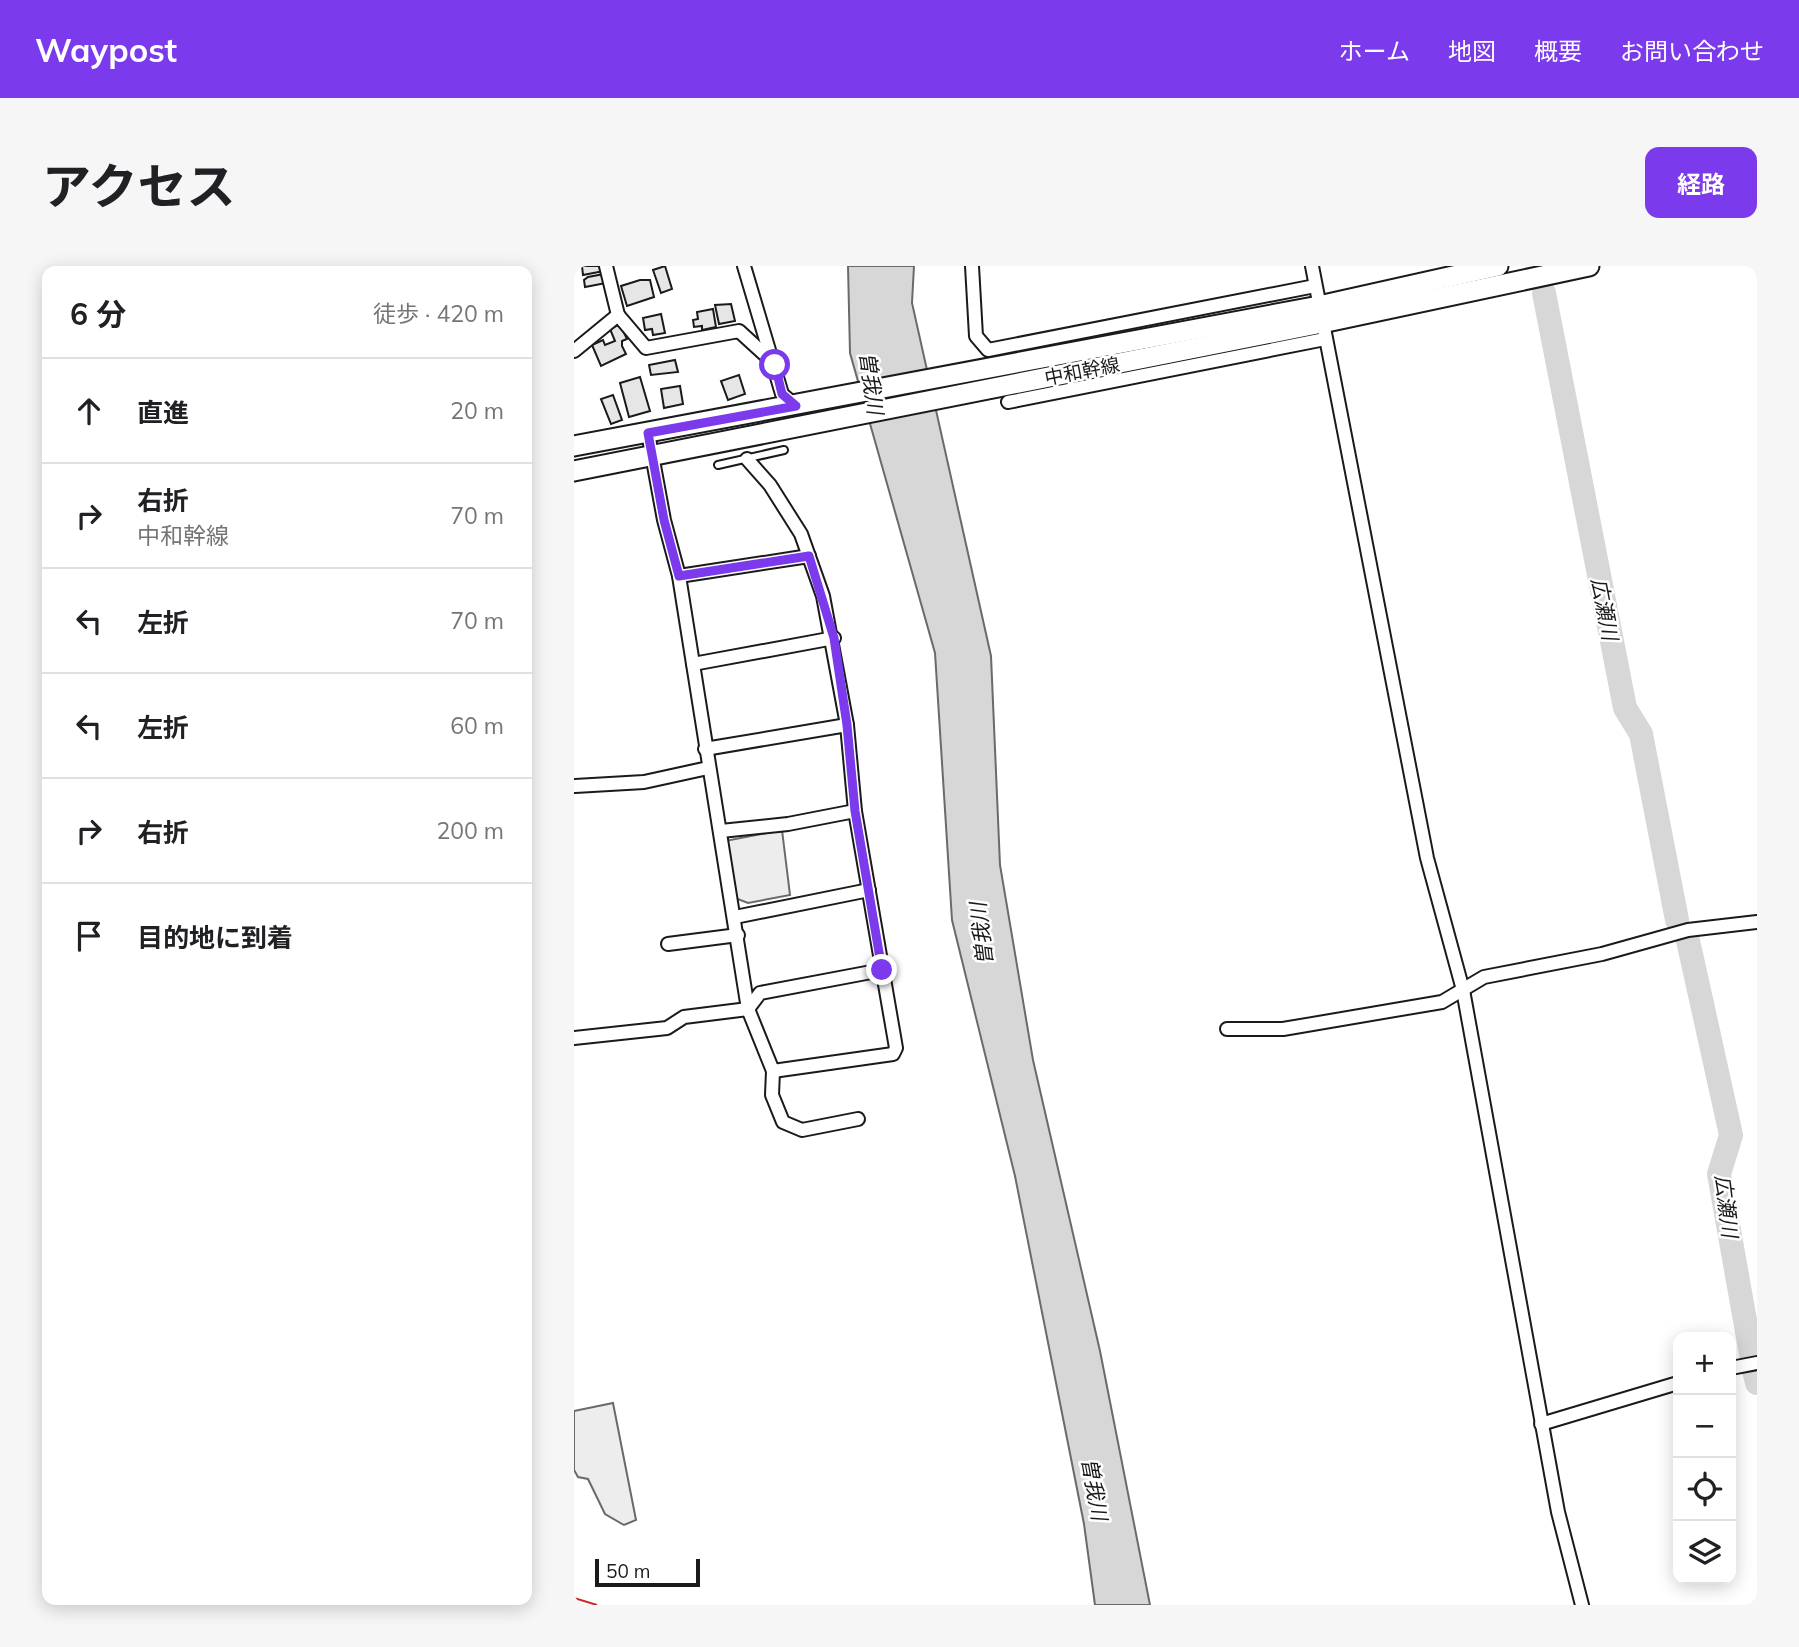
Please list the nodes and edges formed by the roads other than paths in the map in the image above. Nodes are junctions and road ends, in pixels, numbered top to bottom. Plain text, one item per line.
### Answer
1 (606, 266) edge
2 (744, 266) edge
3 (972, 266) edge
4 (1312, 266) edge
5 (1498, 266) edge
6 (1589, 266) edge
7 (1315, 286) junction
8 (618, 315) junction
9 (1322, 323) junction
10 (574, 351) edge
11 (775, 365) junction
12 (956, 386) junction
13 (1008, 402) dead end
14 (799, 405) junction
15 (648, 433) junction
16 (574, 446) edge
17 (784, 450) dead end
18 (653, 457) junction
19 (747, 459) junction
20 (718, 465) dead end
21 (574, 471) edge
22 (809, 556) junction
23 (679, 576) junction
24 (834, 638) junction
25 (693, 664) junction
26 (847, 725) junction
27 (705, 749) junction
28 (708, 768) junction
29 (575, 786) edge
30 (855, 811) junction
31 (721, 831) junction
32 (869, 890) junction
33 (735, 917) junction
34 (1757, 922) edge
35 (738, 935) junction
36 (668, 944) dead end
37 (882, 970) junction
38 (1462, 990) junction
39 (748, 1009) junction
40 (1227, 1028) dead end
41 (574, 1038) edge
42 (773, 1071) junction
43 (858, 1119) dead end
44 (1757, 1363) edge
45 (1736, 1367) edge
46 (1673, 1384) edge
47 (1541, 1424) junction
48 (1582, 1605) edge

1 - 8 street
2 - 11 street
3 - 7 street
4 - 7 street
5 - 9 main road, 中和幹線
6 - 9 main road, 中和幹線
7 - 9 street
8 - 10 street
8 - 11 street
9 - 12 main road, 中和幹線
9 - 13 street
9 - 38 street
11 - 14 street
12 - 14 main road, 中和幹線
12 - 18 main road, 中和幹線
14 - 15 main road, 中和幹線
15 - 16 main road, 中和幹線
15 - 18 street
17 - 19 lane
18 - 21 main road, 中和幹線
18 - 23 street
19 - 20 lane
19 - 22 street
22 - 23 street
22 - 24 street
23 - 25 street
24 - 25 street
24 - 26 street
25 - 27 street
26 - 27 street
26 - 30 street
27 - 28 street
28 - 29 street
28 - 31 street
30 - 31 street
30 - 32 street
31 - 33 street
32 - 33 street
32 - 37 street
33 - 35 street
34 - 38 street
35 - 36 street
35 - 39 street
37 - 39 street
37 - 42 street
38 - 40 street
38 - 47 street
39 - 41 street
39 - 42 street
42 - 43 street
44 - 45 street
46 - 47 street
47 - 48 street

